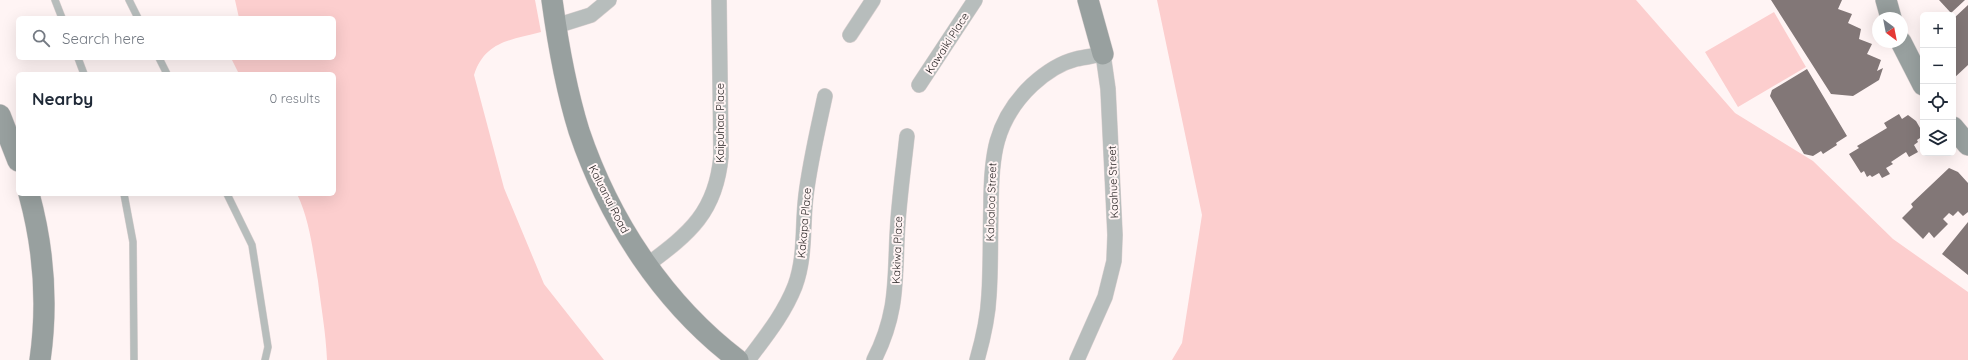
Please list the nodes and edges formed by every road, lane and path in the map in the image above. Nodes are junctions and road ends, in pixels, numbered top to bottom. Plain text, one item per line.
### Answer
1 (55, 0) edge
2 (129, 0) edge
3 (552, 0) edge
4 (609, 0) edge
5 (719, 0) edge
6 (873, 0) edge
7 (975, 0) edge
8 (1088, 0) edge
9 (1886, 0) edge
10 (1889, 12) edge
11 (61, 16) edge
12 (137, 16) edge
13 (556, 26) junction
14 (850, 36) dead end
15 (1904, 48) edge
16 (1103, 54) junction
17 (79, 60) edge
18 (160, 60) edge
19 (83, 72) edge
20 (166, 72) edge
21 (1922, 84) edge
22 (919, 85) dead end
23 (825, 96) dead end
24 (0, 116) edge
25 (1956, 131) edge
26 (907, 136) dead end
27 (1968, 145) edge
28 (16, 156) edge
29 (29, 196) edge
30 (124, 196) edge
31 (228, 196) edge
32 (647, 265) junction
33 (40, 360) edge
34 (134, 360) edge
35 (265, 360) edge
36 (738, 360) edge
37 (748, 360) edge
38 (874, 360) edge
39 (977, 360) edge
40 (1077, 360) edge

1 - 11 lane
2 - 12 lane
3 - 13 street, Kaluanui Road
4 - 13 street
5 - 32 street, Kaipuhaa Place
6 - 14 street
7 - 22 street, Kawaiki Place
8 - 16 street, Kaahue Street
9 - 10 street
13 - 32 street, Kaluanui Road
15 - 21 street
16 - 39 street, Kaloaloa Street
16 - 40 street, Kaahue Street
17 - 19 lane
18 - 20 lane
23 - 37 street, Kakapa Place
24 - 28 street
25 - 27 street
26 - 38 street, Kakiwa Place
29 - 33 street
30 - 34 lane
31 - 35 lane
32 - 36 street, Kaluanui Road

